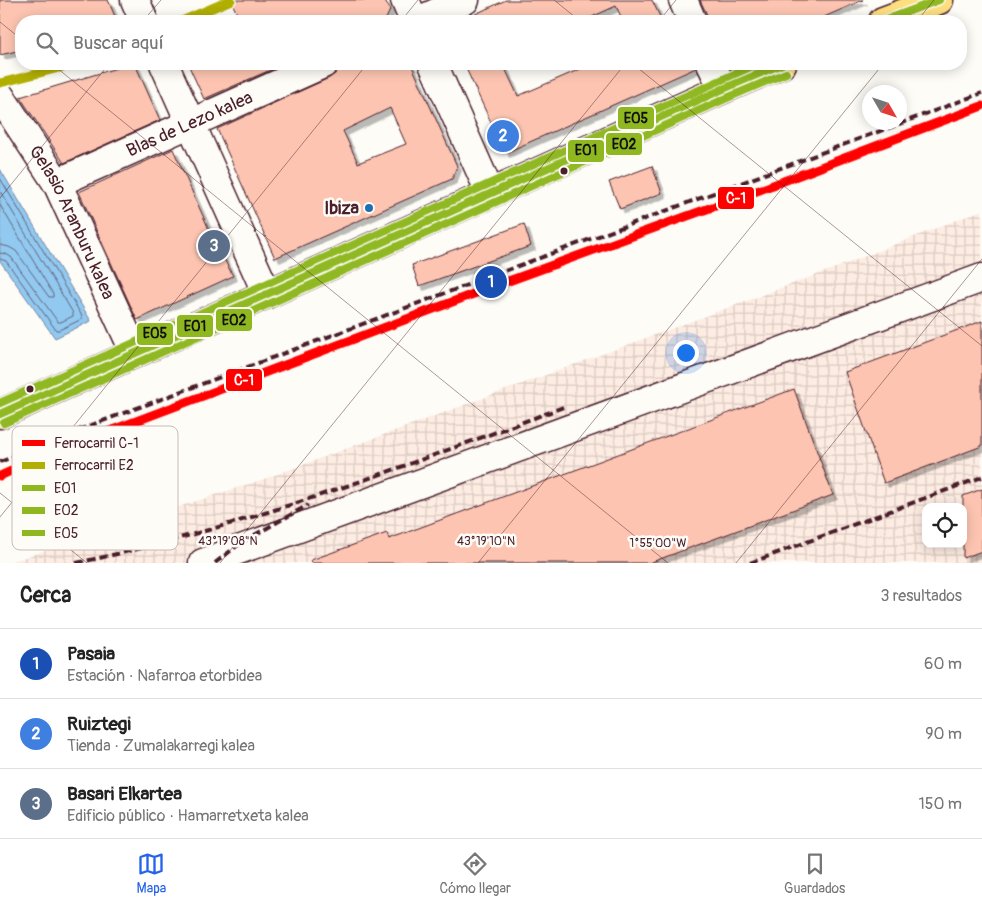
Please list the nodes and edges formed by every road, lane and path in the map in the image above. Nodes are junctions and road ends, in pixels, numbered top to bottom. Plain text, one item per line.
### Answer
1 (135, 0) edge
2 (405, 0) edge
3 (465, 0) edge
4 (683, 0) edge
5 (939, 0) edge
6 (141, 15) edge
7 (413, 15) edge
8 (430, 15) edge
9 (689, 15) edge
10 (899, 15) edge
11 (167, 70) edge
12 (309, 70) edge
13 (436, 70) edge
14 (714, 70) edge
15 (768, 70) edge
16 (723, 89) junction
17 (0, 96) edge
18 (190, 123) junction
19 (483, 177) dead end
20 (57, 183) junction
21 (982, 278) edge
22 (267, 294) junction
23 (135, 353) junction
24 (0, 414) edge
25 (202, 563) edge

1 - 6 street
2 - 7 street
3 - 8 street
4 - 9 street
5 - 10 main road
11 - 18 street
12 - 18 street, Blas de Lezo kalea
13 - 19 street
14 - 16 street
15 - 16 main road
16 - 22 main road
17 - 20 street, Gelasio Aranburu kalea
18 - 20 street, Blas de Lezo kalea
18 - 22 street
20 - 23 street, Gelasio Aranburu kalea
21 - 25 street
22 - 23 main road
23 - 24 main road

